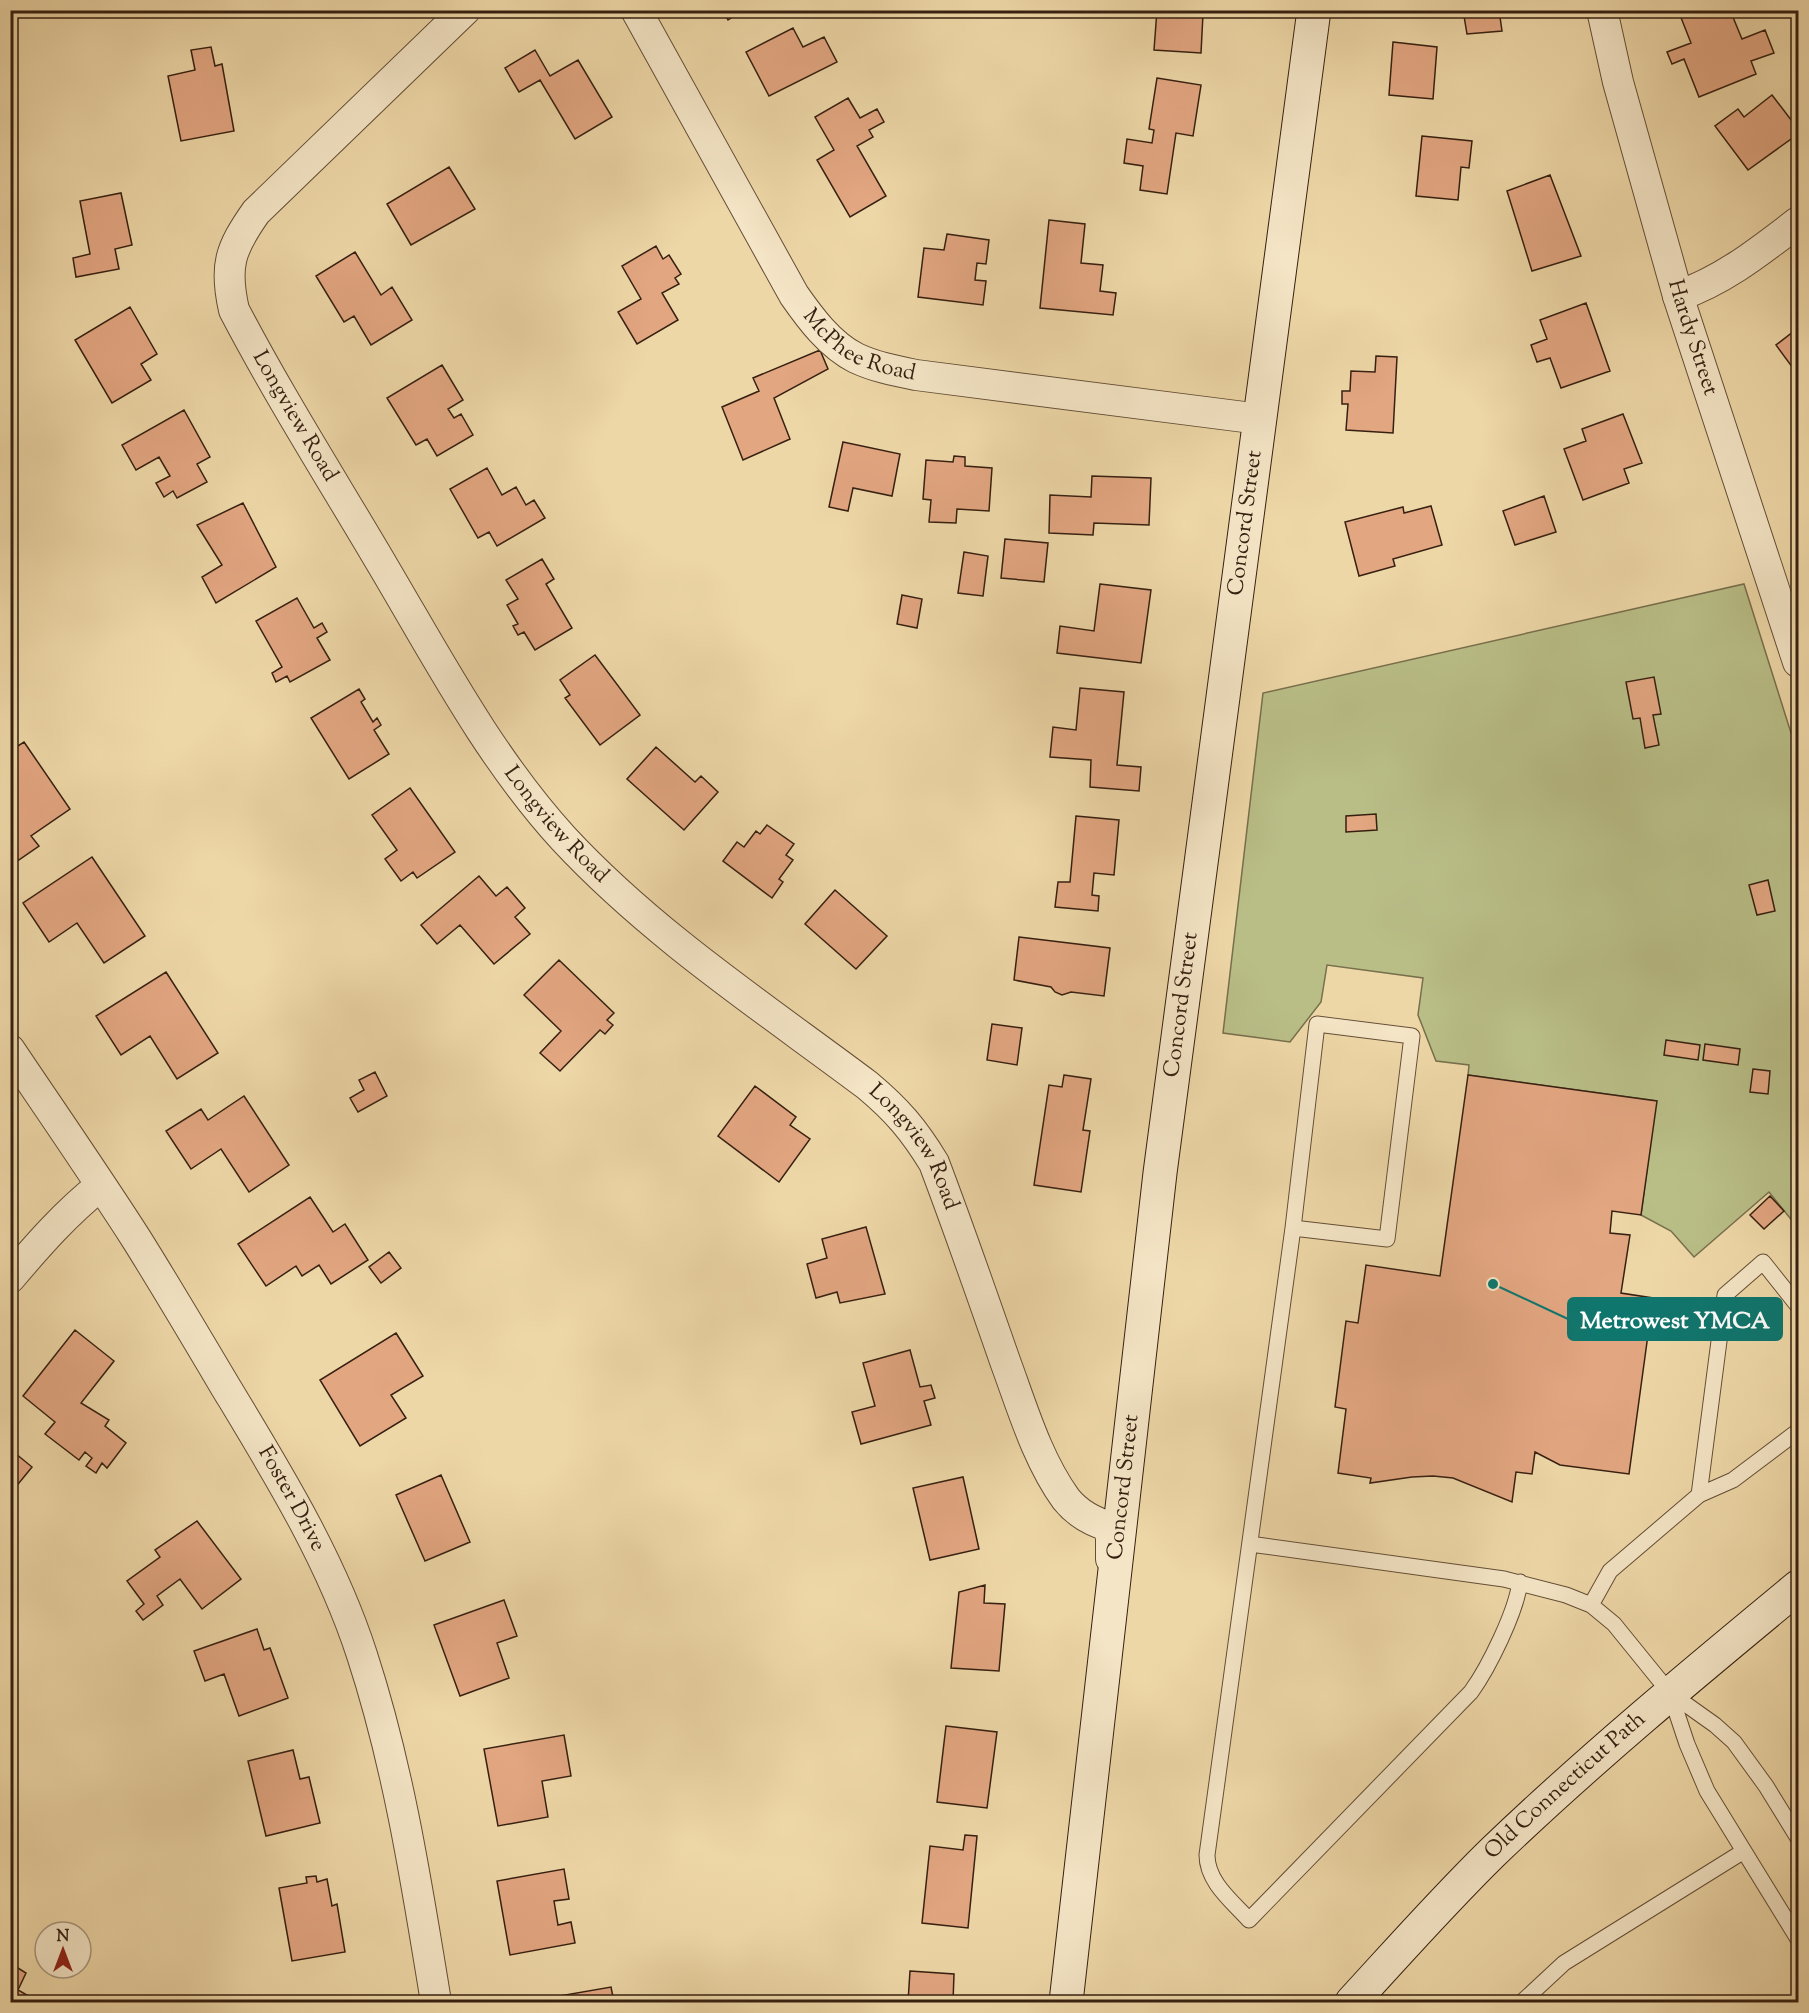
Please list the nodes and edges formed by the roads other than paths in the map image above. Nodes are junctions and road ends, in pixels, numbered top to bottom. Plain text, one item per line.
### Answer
1 (465, 10) edge
2 (636, 10) edge
3 (1314, 10) edge
4 (1602, 10) edge
5 (1798, 222) edge
6 (1678, 296) junction
7 (1260, 419) junction
8 (1798, 662) edge
9 (10, 1050) edge
10 (100, 1186) junction
11 (1293, 1228) junction
12 (10, 1278) edge
13 (1798, 1306) edge
14 (1798, 1431) edge
15 (1699, 1495) junction
16 (1250, 1544) junction
17 (1520, 1582) junction
18 (1798, 1587) edge
19 (1111, 1604) junction
20 (1591, 1605) junction
21 (1670, 1693) junction
22 (1798, 1838) edge
23 (1743, 1851) junction
24 (1075, 1931) junction
25 (1798, 1939) edge
26 (436, 2002) edge
27 (1065, 2002) edge
28 (1090, 2002) edge
29 (1352, 2002) edge
30 (1522, 2002) edge

1 - 19 street, Longview Road
2 - 7 street, McPhee Road
3 - 7 main road, Concord Street
4 - 6 street, Hardy Street
5 - 6 street
6 - 8 street, Hardy Street
7 - 19 main road, Concord Street
9 - 10 street, Foster Drive
10 - 12 street
10 - 26 street, Foster Drive
11 - 11 lane
11 - 16 lane
13 - 15 lane
14 - 15 lane
15 - 20 lane
16 - 17 lane
16 - 17 lane
17 - 20 lane
18 - 21 main road, Old Connecticut Path
19 - 24 main road, Concord Street
20 - 21 lane
21 - 22 lane
21 - 23 lane
21 - 29 main road, Old Connecticut Path
23 - 25 lane
23 - 30 lane
24 - 27 main road, Concord Street
24 - 28 main road

